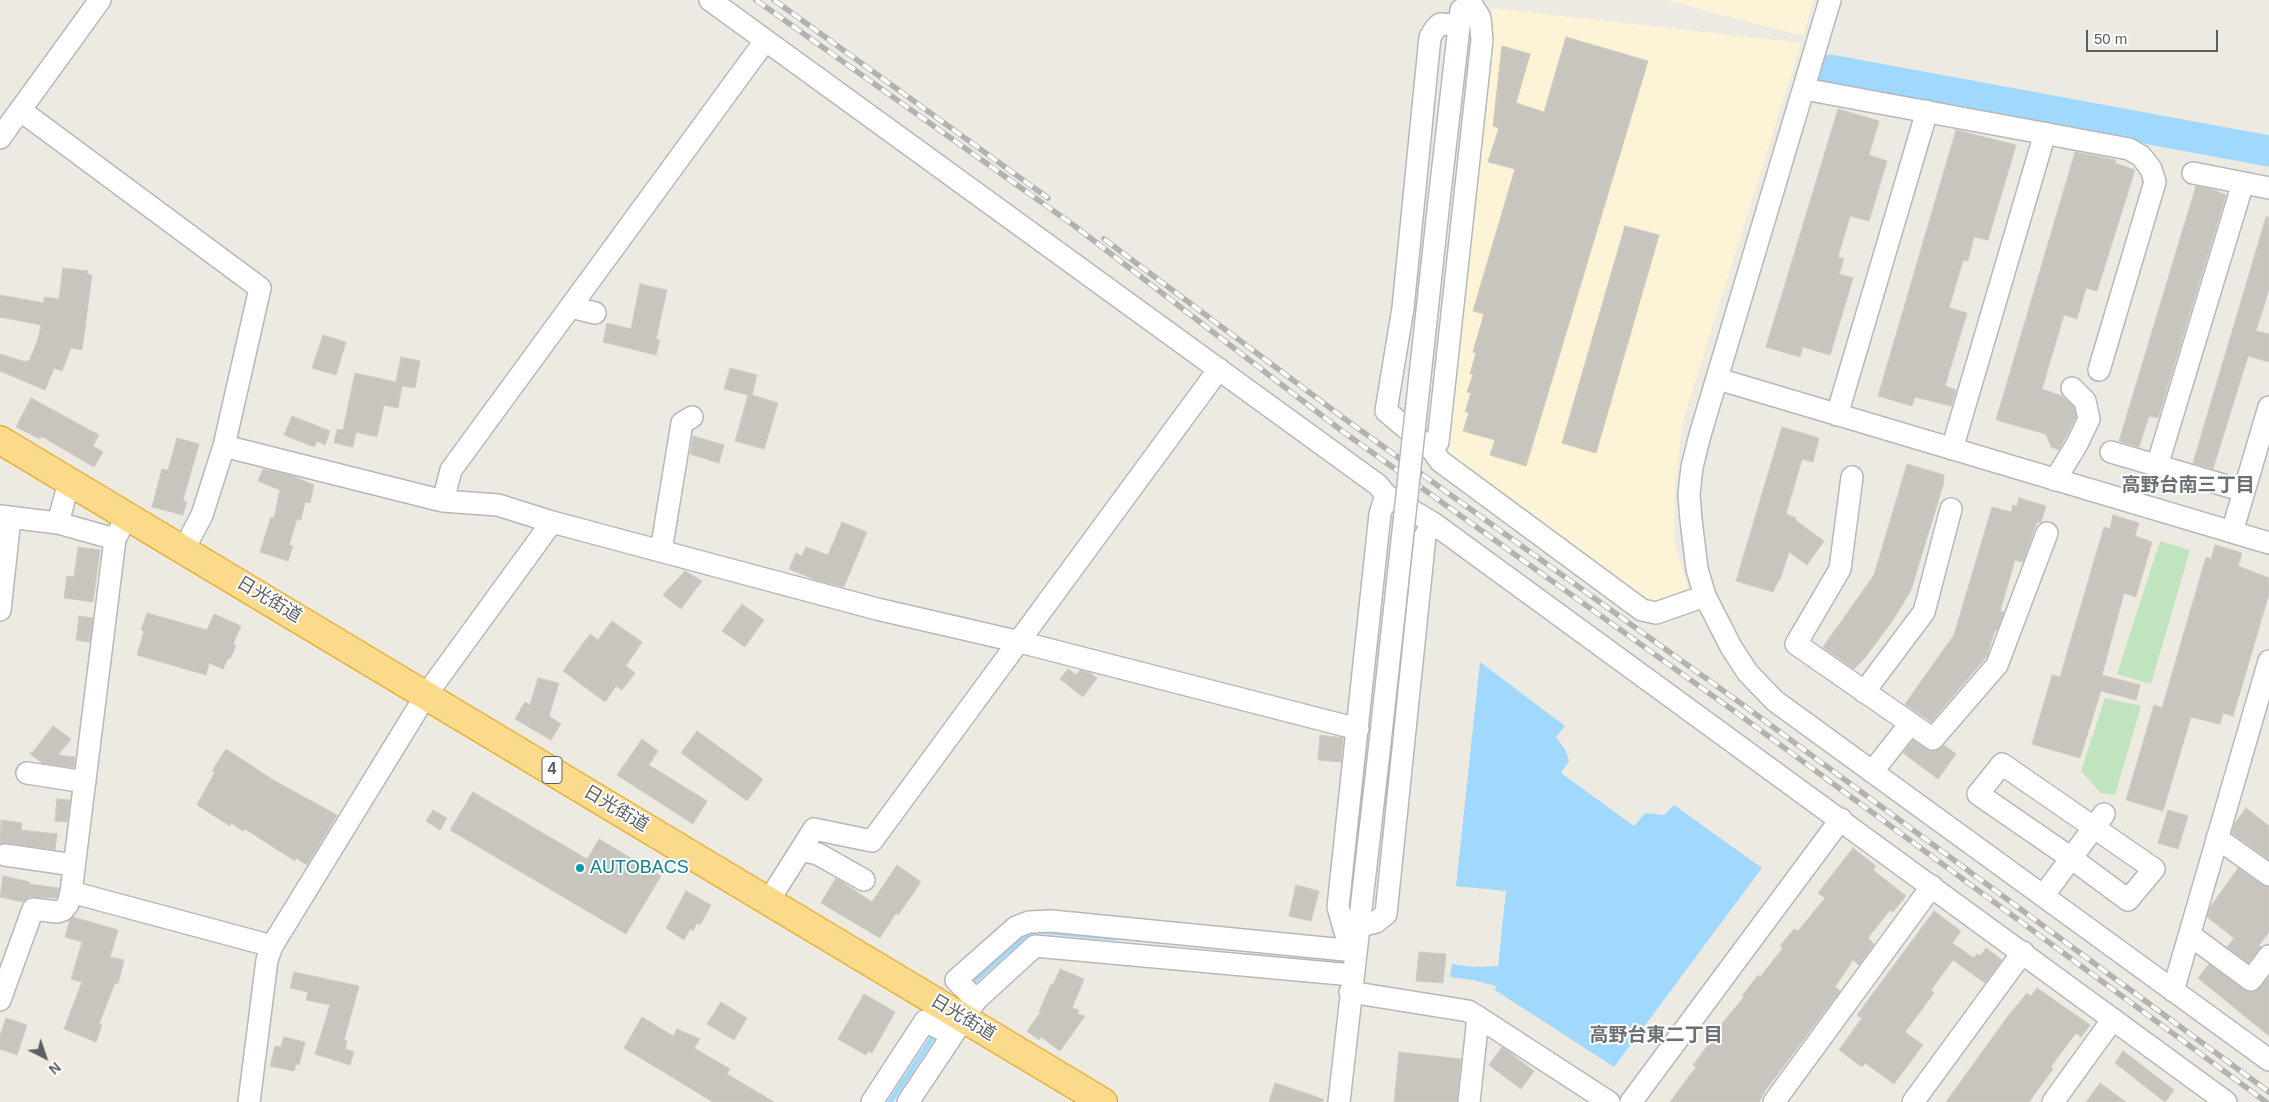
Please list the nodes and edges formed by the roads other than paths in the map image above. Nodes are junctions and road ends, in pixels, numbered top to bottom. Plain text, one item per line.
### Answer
1 (100, 0) edge
2 (710, 0) edge
3 (1462, 0) edge
4 (1469, 0) edge
5 (1830, 0) edge
6 (1459, 25) junction
7 (765, 41) junction
8 (1804, 89) junction
9 (20, 110) junction
10 (1927, 111) junction
11 (2045, 133) junction
12 (0, 138) edge
13 (2193, 173) dead end
14 (2243, 183) junction
15 (2269, 188) edge
16 (571, 306) junction
17 (595, 313) dead end
18 (1219, 369) junction
19 (2099, 370) dead end
20 (1718, 378) junction
21 (2072, 388) dead end
22 (2269, 407) edge
23 (1837, 415) junction
24 (692, 417) dead end
25 (0, 440) edge
26 (224, 446) junction
27 (1952, 449) junction
28 (1433, 451) junction
29 (2111, 452) dead end
30 (2157, 466) junction
31 (1852, 477) dead end
32 (2055, 480) junction
33 (69, 482) junction
34 (2244, 491) junction
35 (1386, 495) junction
36 (443, 501) junction
37 (1951, 509) dead end
38 (5, 517) edge
39 (552, 522) junction
40 (58, 523) junction
41 (1433, 523) junction
42 (121, 527) junction
43 (2232, 532) junction
44 (2047, 533) dead end
45 (2269, 543) edge
46 (184, 549) junction
47 (661, 551) junction
48 (1705, 596) junction
49 (0, 610) edge
50 (1020, 642) junction
51 (2269, 661) edge
52 (1864, 692) junction
53 (426, 695) junction
54 (1910, 724) junction
55 (1358, 729) junction
56 (1872, 772) junction
57 (27, 773) dead end
58 (85, 782) junction
59 (1840, 819) junction
60 (2099, 821) junction
61 (2218, 838) junction
62 (801, 850) junction
63 (5, 855) dead end
64 (2071, 858) junction
65 (74, 865) junction
66 (2269, 875) edge
67 (864, 880) dead end
68 (1932, 886) junction
69 (71, 892) junction
70 (2043, 896) junction
71 (769, 900) junction
72 (1360, 926) junction
73 (2190, 935) junction
74 (272, 946) junction
75 (1355, 950) junction
76 (2023, 952) junction
77 (2269, 956) edge
78 (1351, 984) junction
79 (2173, 990) junction
80 (0, 1000) edge
81 (1478, 1017) junction
82 (964, 1018) junction
83 (2113, 1019) junction
84 (2269, 1060) edge
85 (2214, 1099) edge
86 (249, 1102) edge
87 (872, 1102) edge
88 (908, 1102) edge
89 (1103, 1102) edge
90 (1339, 1102) edge
91 (1469, 1102) edge
92 (1609, 1102) edge
93 (1631, 1102) edge
94 (1774, 1102) edge
95 (1912, 1102) edge
96 (2053, 1102) edge

1 - 9 street
2 - 7 street
3 - 6 street
4 - 28 street
5 - 8 street
6 - 28 street
6 - 72 street, bridge
7 - 16 street
7 - 18 street
8 - 10 street
8 - 20 street
9 - 12 street
9 - 26 street
10 - 11 street
10 - 23 street
11 - 19 street
11 - 27 street
13 - 14 street
14 - 15 street
14 - 30 street
16 - 17 street
16 - 36 street
18 - 35 street
18 - 50 street
20 - 23 street
20 - 48 street
21 - 32 street
22 - 34 street
23 - 27 street
24 - 47 street
25 - 33 highway, 日光街道 / 4
26 - 36 street
26 - 46 street
27 - 32 street
28 - 48 street
29 - 30 street
30 - 34 street
31 - 52 street
32 - 43 street
33 - 40 street
33 - 42 highway, 日光街道 / 4
34 - 43 street
35 - 41 street
35 - 55 street
36 - 39 street
37 - 52 street
38 - 40 street
38 - 49 street
39 - 47 street
39 - 53 street
40 - 42 street
41 - 59 street
41 - 72 street
42 - 46 highway, 日光街道 / 4
42 - 58 street
43 - 45 street
44 - 54 street
46 - 53 highway, 日光街道 / 4
47 - 50 street
48 - 56 street
50 - 55 street
50 - 62 street
51 - 61 street
52 - 54 street
53 - 71 highway, 日光街道 / 4
53 - 74 street
54 - 56 street
55 - 75 street
56 - 70 street
57 - 58 street
58 - 65 street
59 - 68 street
59 - 93 street
60 - 64 street
60 - 64 street
60 - 64 street
61 - 66 street
61 - 73 street
62 - 67 street
62 - 71 street
63 - 65 street
64 - 70 street
65 - 69 street
68 - 76 street
68 - 94 street
69 - 74 street
69 - 80 street
70 - 79 street
71 - 82 highway, 日光街道 / 4
72 - 75 street
73 - 77 street
73 - 79 street
74 - 86 street
75 - 78 street
75 - 82 street
76 - 83 street
76 - 95 street
78 - 81 street
78 - 82 street
78 - 90 street
79 - 84 street
81 - 91 street
81 - 92 street
82 - 87 street
82 - 88 street
82 - 89 highway, 日光街道 / 4
83 - 85 street
83 - 96 street

